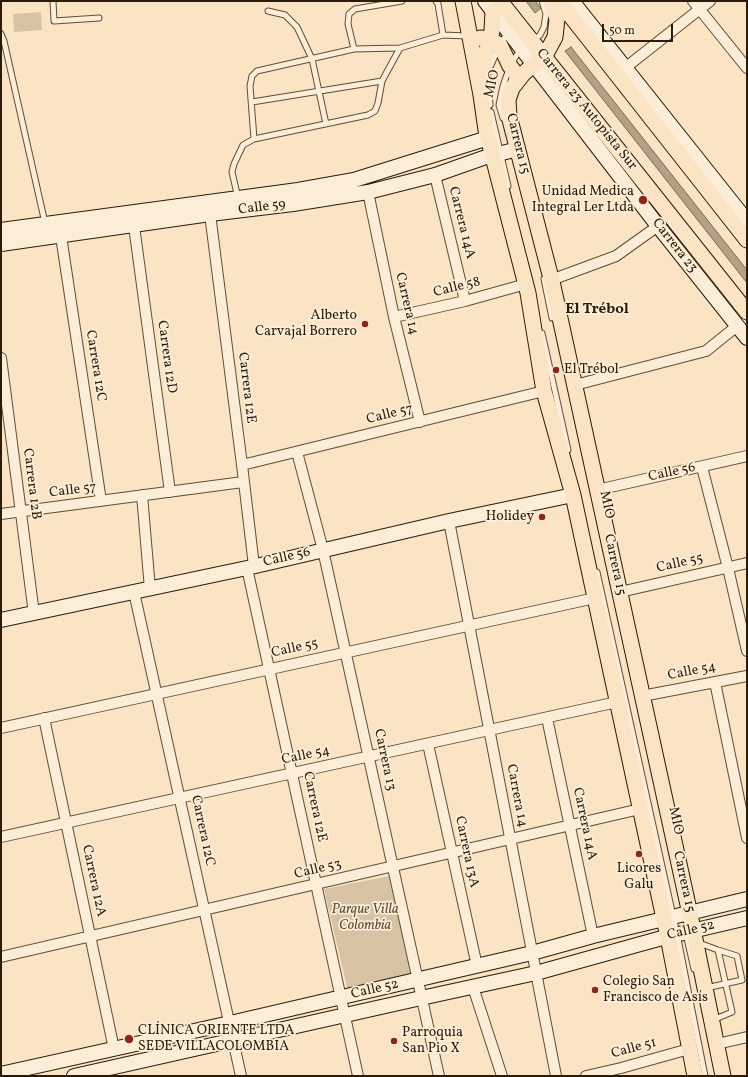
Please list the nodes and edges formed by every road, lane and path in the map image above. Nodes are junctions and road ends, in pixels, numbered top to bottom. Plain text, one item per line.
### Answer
1 (53, 1) edge
2 (402, 1) edge
3 (436, 1) edge
4 (463, 1) edge
5 (508, 1) edge
6 (542, 1) edge
7 (551, 1) edge
8 (559, 1) edge
9 (572, 1) edge
10 (693, 1) edge
11 (710, 1) edge
12 (492, 4) edge
13 (700, 9) junction
14 (268, 11) dead end
15 (99, 18) dead end
16 (511, 25) junction
17 (1, 34) edge
18 (443, 35) junction
19 (470, 36) junction
20 (494, 42) junction
21 (527, 46) junction
22 (400, 48) junction
23 (354, 49) junction
24 (312, 59) junction
25 (538, 60) junction
26 (510, 66) junction
27 (747, 68) edge
28 (627, 75) junction
29 (382, 81) junction
30 (516, 82) junction
31 (319, 91) junction
32 (481, 95) junction
33 (252, 102) junction
34 (642, 107) junction
35 (326, 124) junction
36 (505, 125) dead end
37 (488, 138) junction
38 (254, 139) junction
39 (506, 151) junction
40 (516, 166) dead end
41 (435, 175) junction
42 (360, 188) junction
43 (510, 192) dead end
44 (239, 204) junction
45 (210, 214) junction
46 (747, 221) edge
47 (134, 226) junction
48 (658, 226) junction
49 (1, 230) edge
50 (52, 232) junction
51 (747, 240) edge
52 (1, 244) edge
53 (526, 261) dead end
54 (546, 276) junction
55 (526, 284) junction
56 (466, 301) junction
57 (536, 307) dead end
58 (747, 312) edge
59 (394, 317) junction
60 (554, 326) dead end
61 (737, 326) junction
62 (541, 330) dead end
63 (747, 338) edge
64 (1, 358) edge
65 (575, 385) junction
66 (544, 391) junction
67 (420, 422) junction
68 (297, 452) junction
69 (747, 456) edge
70 (570, 459) dead end
71 (242, 465) junction
72 (702, 467) junction
73 (243, 482) junction
74 (574, 488) junction
75 (597, 490) junction
76 (170, 492) junction
77 (142, 495) junction
78 (102, 501) junction
79 (21, 511) junction
80 (583, 513) dead end
81 (1, 514) edge
82 (449, 521) junction
83 (323, 550) junction
84 (747, 563) edge
85 (596, 566) dead end
86 (250, 567) junction
87 (728, 568) junction
88 (150, 589) junction
89 (134, 592) junction
90 (620, 592) junction
91 (595, 598) junction
92 (34, 614) junction
93 (1, 620) edge
94 (469, 626) junction
95 (747, 651) edge
96 (346, 652) junction
97 (269, 669) junction
98 (747, 676) edge
99 (715, 682) junction
100 (157, 693) junction
101 (642, 696) junction
102 (617, 702) junction
103 (44, 718) junction
104 (547, 718) junction
105 (1, 728) edge
106 (489, 730) junction
107 (428, 744) junction
108 (369, 757) junction
109 (292, 774) junction
110 (180, 798) junction
111 (640, 809) junction
112 (66, 823) junction
113 (570, 826) junction
114 (1, 837) edge
115 (747, 838) edge
116 (510, 840) junction
117 (451, 853) junction
118 (393, 867) junction
119 (317, 884) junction
120 (744, 899) edge
121 (205, 910) junction
122 (746, 918) edge
123 (681, 924) junction
124 (593, 936) junction
125 (90, 937) junction
126 (718, 950) junction
127 (532, 953) junction
128 (1, 957) edge
129 (477, 966) junction
130 (536, 973) junction
131 (695, 976) dead end
132 (417, 980) junction
133 (725, 984) junction
134 (473, 987) junction
135 (705, 988) junction
136 (342, 998) junction
137 (422, 998) junction
138 (345, 1015) junction
139 (712, 1020) junction
140 (230, 1023) junction
141 (747, 1037) edge
142 (234, 1041) junction
143 (717, 1044) junction
144 (689, 1048) junction
145 (114, 1049) junction
146 (120, 1071) edge
147 (1, 1074) edge
148 (74, 1076) edge
149 (241, 1076) edge
150 (358, 1076) edge
151 (439, 1076) edge
152 (502, 1076) edge
153 (556, 1076) edge
154 (586, 1076) edge
155 (695, 1076) edge
156 (705, 1076) edge
157 (723, 1076) edge

1 - 15 lane
2 - 23 lane
3 - 18 lane
4 - 19 main road
5 - 16 lane
6 - 21 lane, MIO
7 - 25 main road, Carrera 15
8 - 28 main road
9 - 28 street
10 - 13 street
11 - 13 street
12 - 16 main road, Carrera 23 Autopista Sur
12 - 20 main road
13 - 27 street
13 - 28 street
14 - 24 lane
16 - 20 lane, MIO
16 - 21 main road, Carrera 23 Autopista Sur
17 - 50 lane
18 - 19 lane
18 - 22 lane
19 - 20 main road
19 - 32 main road
20 - 26 main road
20 - 32 main road
20 - 39 lane, MIO
21 - 25 main road, Carrera 23 Autopista Sur
21 - 26 lane, MIO
22 - 23 lane
22 - 29 lane
23 - 24 lane
24 - 31 lane
24 - 33 lane
25 - 30 main road, Carrera 15
25 - 48 street, Carrera 23
25 - 58 main road, Carrera 23 Autopista Sur
26 - 30 main road
26 - 36 lane, MIO
28 - 34 main road
28 - 34 main road
28 - 46 street
29 - 31 lane
29 - 35 lane
30 - 39 main road, Carrera 15
31 - 33 lane
31 - 35 lane
32 - 37 main road, Carrera 15
33 - 38 lane
34 - 51 main road
35 - 38 lane
37 - 39 main road, Carrera 15
37 - 42 street, Calle 59
38 - 44 lane
39 - 40 lane, MIO
39 - 41 street, Calle 59
39 - 43 lane, MIO
39 - 54 main road, Carrera 15
39 - 55 main road, Carrera 15
41 - 42 street, Calle 59
41 - 56 street, Carrera 14A
42 - 44 street, Calle 59
42 - 59 street, Carrera 14
44 - 45 street, Calle 59
44 - 50 street, Calle 59
45 - 47 street, Calle 59
45 - 71 street, Carrera 12E
47 - 50 street, Calle 59
47 - 76 street, Carrera 12D
48 - 54 street
48 - 61 street, Carrera 23
49 - 50 street, Calle 59
50 - 52 street, Calle 59
50 - 78 street, Carrera 12C
53 - 57 lane
54 - 60 lane
54 - 65 main road, Carrera 15
55 - 56 street, Calle 58
55 - 66 main road, Carrera 15
56 - 59 street, Calle 58
59 - 67 street, Carrera 14
61 - 63 street, Carrera 23
61 - 65 street
62 - 70 lane
64 - 79 street, Carrera 12B
65 - 75 main road, Carrera 15
66 - 67 street, Calle 57
66 - 74 main road, Carrera 15
67 - 68 street, Calle 57
68 - 71 street, Calle 57
68 - 83 street, Carrera 13
69 - 72 street, Calle 56
71 - 73 street, Carrera 12E
72 - 75 street, Calle 56
72 - 87 street
73 - 76 street, Calle 57
73 - 86 street, Carrera 12E
74 - 80 lane, MIO
74 - 82 street, Calle 56
74 - 91 main road, Carrera 15
75 - 90 main road, Carrera 15
76 - 77 street, Calle 57
77 - 78 street, Calle 57
77 - 88 street
78 - 79 street, Calle 57
79 - 81 street, Calle 57
79 - 92 street, Carrera 12B
82 - 83 street, Calle 56
82 - 94 street, Carrera 14
83 - 86 street, Calle 56
83 - 96 street, Carrera 13
84 - 87 street, Calle 55
85 - 123 lane, MIO
86 - 88 street, Calle 56
86 - 97 street, Carrera 12E
87 - 90 street, Calle 55
87 - 95 street
88 - 89 street, Calle 56
89 - 92 street, Calle 56
89 - 100 street, Carrera 12C
90 - 101 main road, Carrera 15
91 - 94 street, Calle 55
91 - 102 main road, Carrera 15
92 - 93 street, Calle 56
94 - 96 street, Calle 55
94 - 106 street, Carrera 14
96 - 97 street, Calle 55
96 - 108 street, Carrera 13
97 - 100 street, Calle 55
97 - 109 street, Carrera 12E
98 - 99 street, Calle 54
99 - 101 street, Calle 54
99 - 115 street
100 - 103 street, Calle 55
100 - 110 street, Carrera 12C
101 - 123 main road, Carrera 15
102 - 104 street, Calle 54
102 - 111 main road, Carrera 15
103 - 105 street, Calle 55
103 - 112 street, Carrera 12A
104 - 106 street, Calle 54
104 - 113 street, Carrera 14A
106 - 107 street, Calle 54
106 - 116 street, Carrera 14
107 - 108 street, Calle 54
107 - 117 street, Carrera 13A
108 - 109 street, Calle 54
108 - 118 street, Carrera 13
109 - 110 street, Calle 54
109 - 119 street, Carrera 12E
110 - 112 street, Calle 54
110 - 121 street, Carrera 12C
111 - 113 street, Calle 53
111 - 123 main road, Carrera 15
112 - 114 street, Calle 54
112 - 125 street, Carrera 12A
113 - 116 street, Calle 53
113 - 124 street, Carrera 14A
116 - 117 street, Calle 53
116 - 127 street, Carrera 14
117 - 118 street, Calle 53
117 - 129 street, Carrera 13A
118 - 119 street, Calle 53
118 - 132 street, Carrera 13
119 - 121 street, Calle 53
119 - 136 street, Carrera 12E
120 - 122 street
120 - 123 street, Calle 52
121 - 125 street, Calle 53
121 - 140 street, Carrera 12C
122 - 123 street, Calle 52
123 - 124 street, Calle 52
123 - 126 lane
123 - 130 street, Calle 52
123 - 131 lane, MIO
123 - 135 main road, Carrera 15
123 - 144 main road, Carrera 15
123 - 156 lane, MIO
124 - 127 street, Calle 52
125 - 128 street, Calle 53
125 - 145 street, Carrera 12A
126 - 133 lane
126 - 133 lane
127 - 129 street, Calle 52
127 - 130 street, Carrera 14
129 - 132 street, Calle 52
130 - 134 street, Calle 52
130 - 153 street, Carrera 14
132 - 136 street, Calle 52
132 - 137 street, Carrera 13
133 - 135 lane
133 - 139 lane
134 - 137 street, Calle 52
134 - 152 street
135 - 139 main road, Carrera 15
136 - 138 street, Carrera 12E
136 - 140 street, Calle 52
137 - 138 street, Calle 52
137 - 151 street, Carrera 13
138 - 142 street, Calle 52
138 - 150 street, Carrera 12E
139 - 143 main road, Carrera 15
140 - 142 street, Carrera 12C
140 - 145 street, Calle 52
141 - 143 street
142 - 146 street, Calle 52
142 - 149 street, Carrera 12C
143 - 157 main road, Carrera 15
144 - 154 street, Calle 51
144 - 155 main road, Carrera 15
145 - 147 street, Calle 52
146 - 148 street, Calle 52

